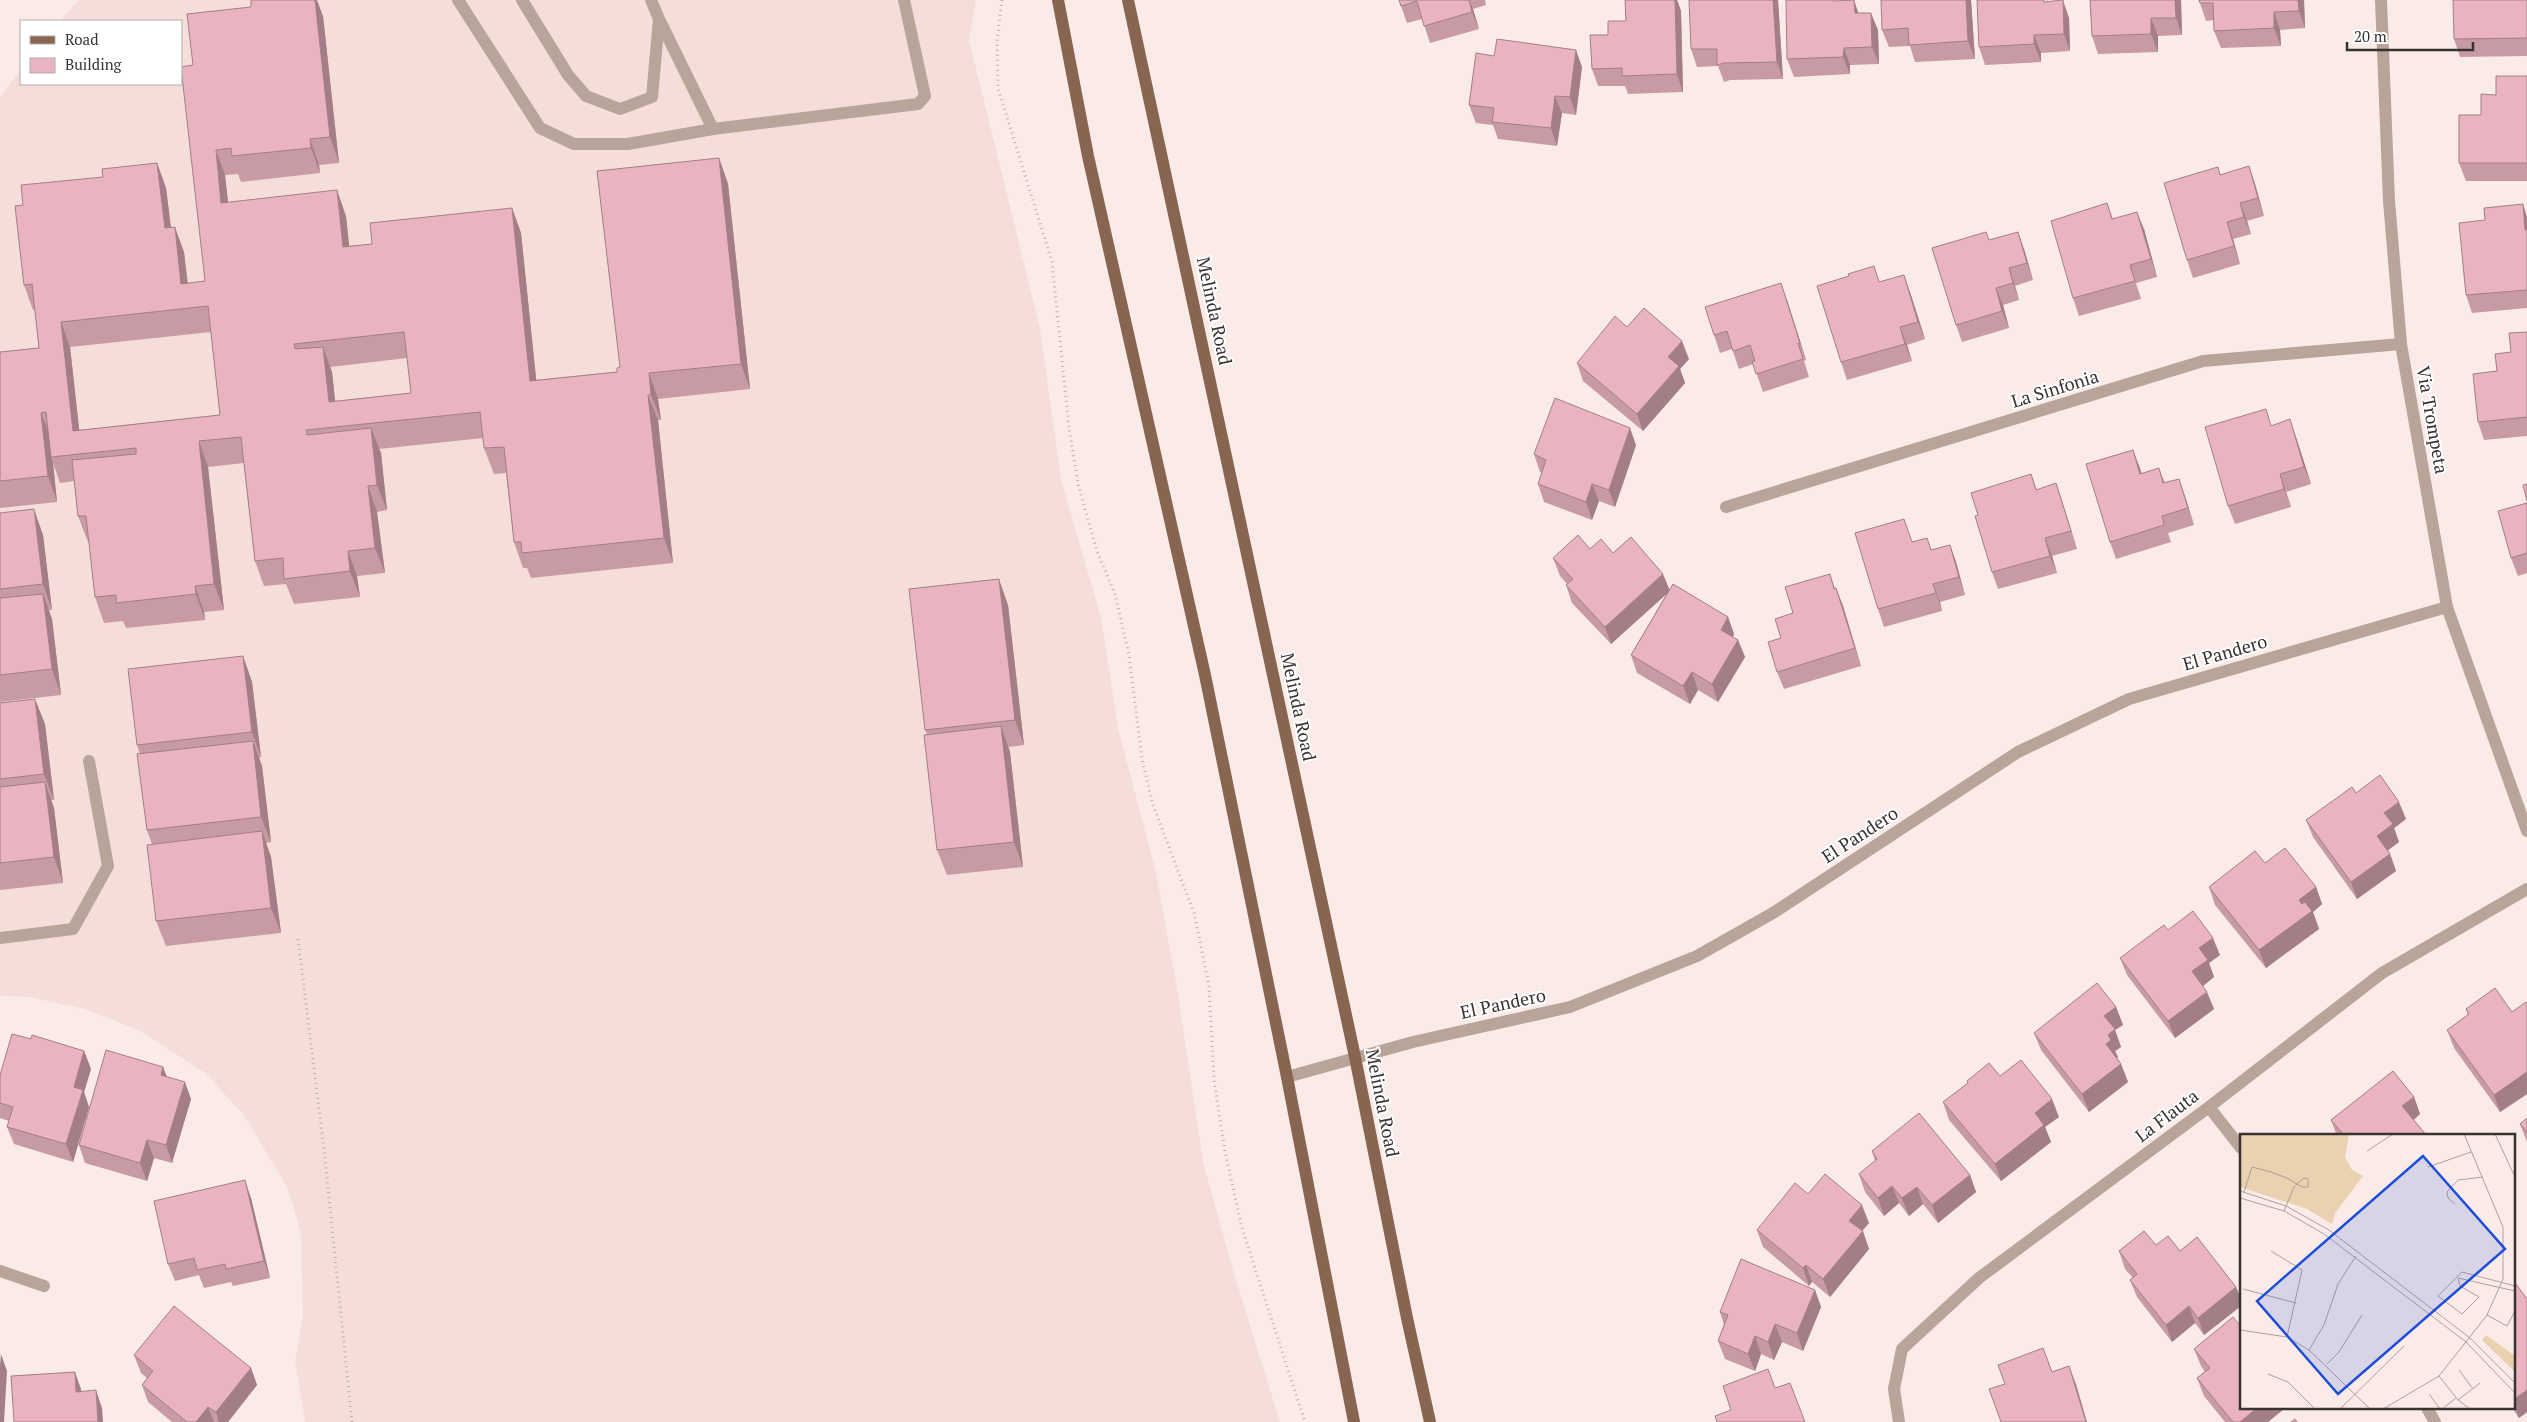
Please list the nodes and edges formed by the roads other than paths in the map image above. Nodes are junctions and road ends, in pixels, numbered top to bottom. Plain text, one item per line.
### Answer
1 (458, 0) edge
2 (522, 0) edge
3 (652, 0) edge
4 (904, 0) edge
5 (1058, 0) edge
6 (1128, 0) edge
7 (2381, 0) edge
8 (659, 19) junction
9 (713, 130) junction
10 (2401, 344) junction
11 (1726, 507) dead end
12 (2447, 607) junction
13 (89, 761) dead end
14 (2527, 831) edge
15 (2527, 888) edge
16 (0, 938) edge
17 (1355, 1057) junction
18 (1287, 1077) junction
19 (2209, 1107) junction
20 (2240, 1147) edge
21 (0, 1271) edge
22 (44, 1286) dead end
23 (2428, 1410) edge
24 (1354, 1422) edge
25 (1430, 1422) edge
26 (1899, 1422) edge
27 (2435, 1422) edge

1 - 9 street
2 - 8 street
3 - 8 street
4 - 9 street
5 - 18 main road
6 - 17 main road, Melinda Road
7 - 10 street, Via Trompeta
8 - 9 street
10 - 11 street, La Sinfonia
10 - 12 street, Via Trompeta
12 - 14 street, Via Trompeta
12 - 17 street, El Pandero
13 - 16 street
15 - 19 street, La Flauta
17 - 18 street, El Pandero
17 - 25 main road, Melinda Road
18 - 24 main road
19 - 20 street
19 - 26 street, La Flauta
21 - 22 street
23 - 27 street

